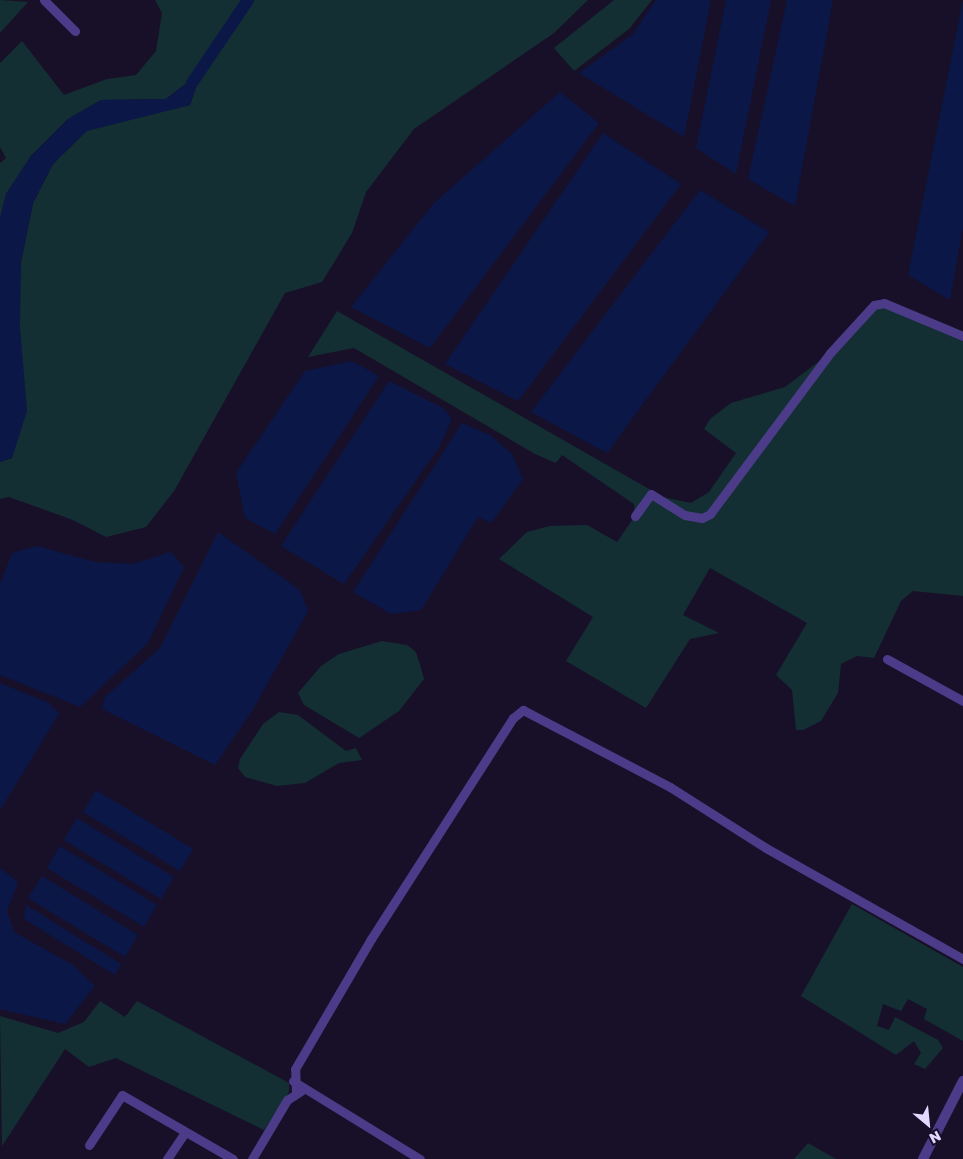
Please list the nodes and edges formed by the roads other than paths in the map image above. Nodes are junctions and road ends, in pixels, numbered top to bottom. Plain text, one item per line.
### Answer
1 (44, 0) edge
2 (75, 31) dead end
3 (963, 336) edge
4 (635, 516) dead end
5 (887, 659) dead end
6 (963, 701) edge
7 (963, 959) edge
8 (293, 1081) junction
9 (963, 1081) edge
10 (306, 1090) junction
11 (296, 1093) junction
12 (185, 1132) junction
13 (89, 1145) dead end
14 (167, 1159) edge
15 (233, 1159) edge
16 (252, 1159) edge
17 (420, 1159) edge
18 (923, 1159) edge

1 - 2 street
3 - 4 street
5 - 6 street
7 - 8 street
8 - 10 street
8 - 11 street
9 - 18 street
10 - 11 street
10 - 17 street
11 - 16 street
12 - 13 street
12 - 14 street
12 - 15 street

